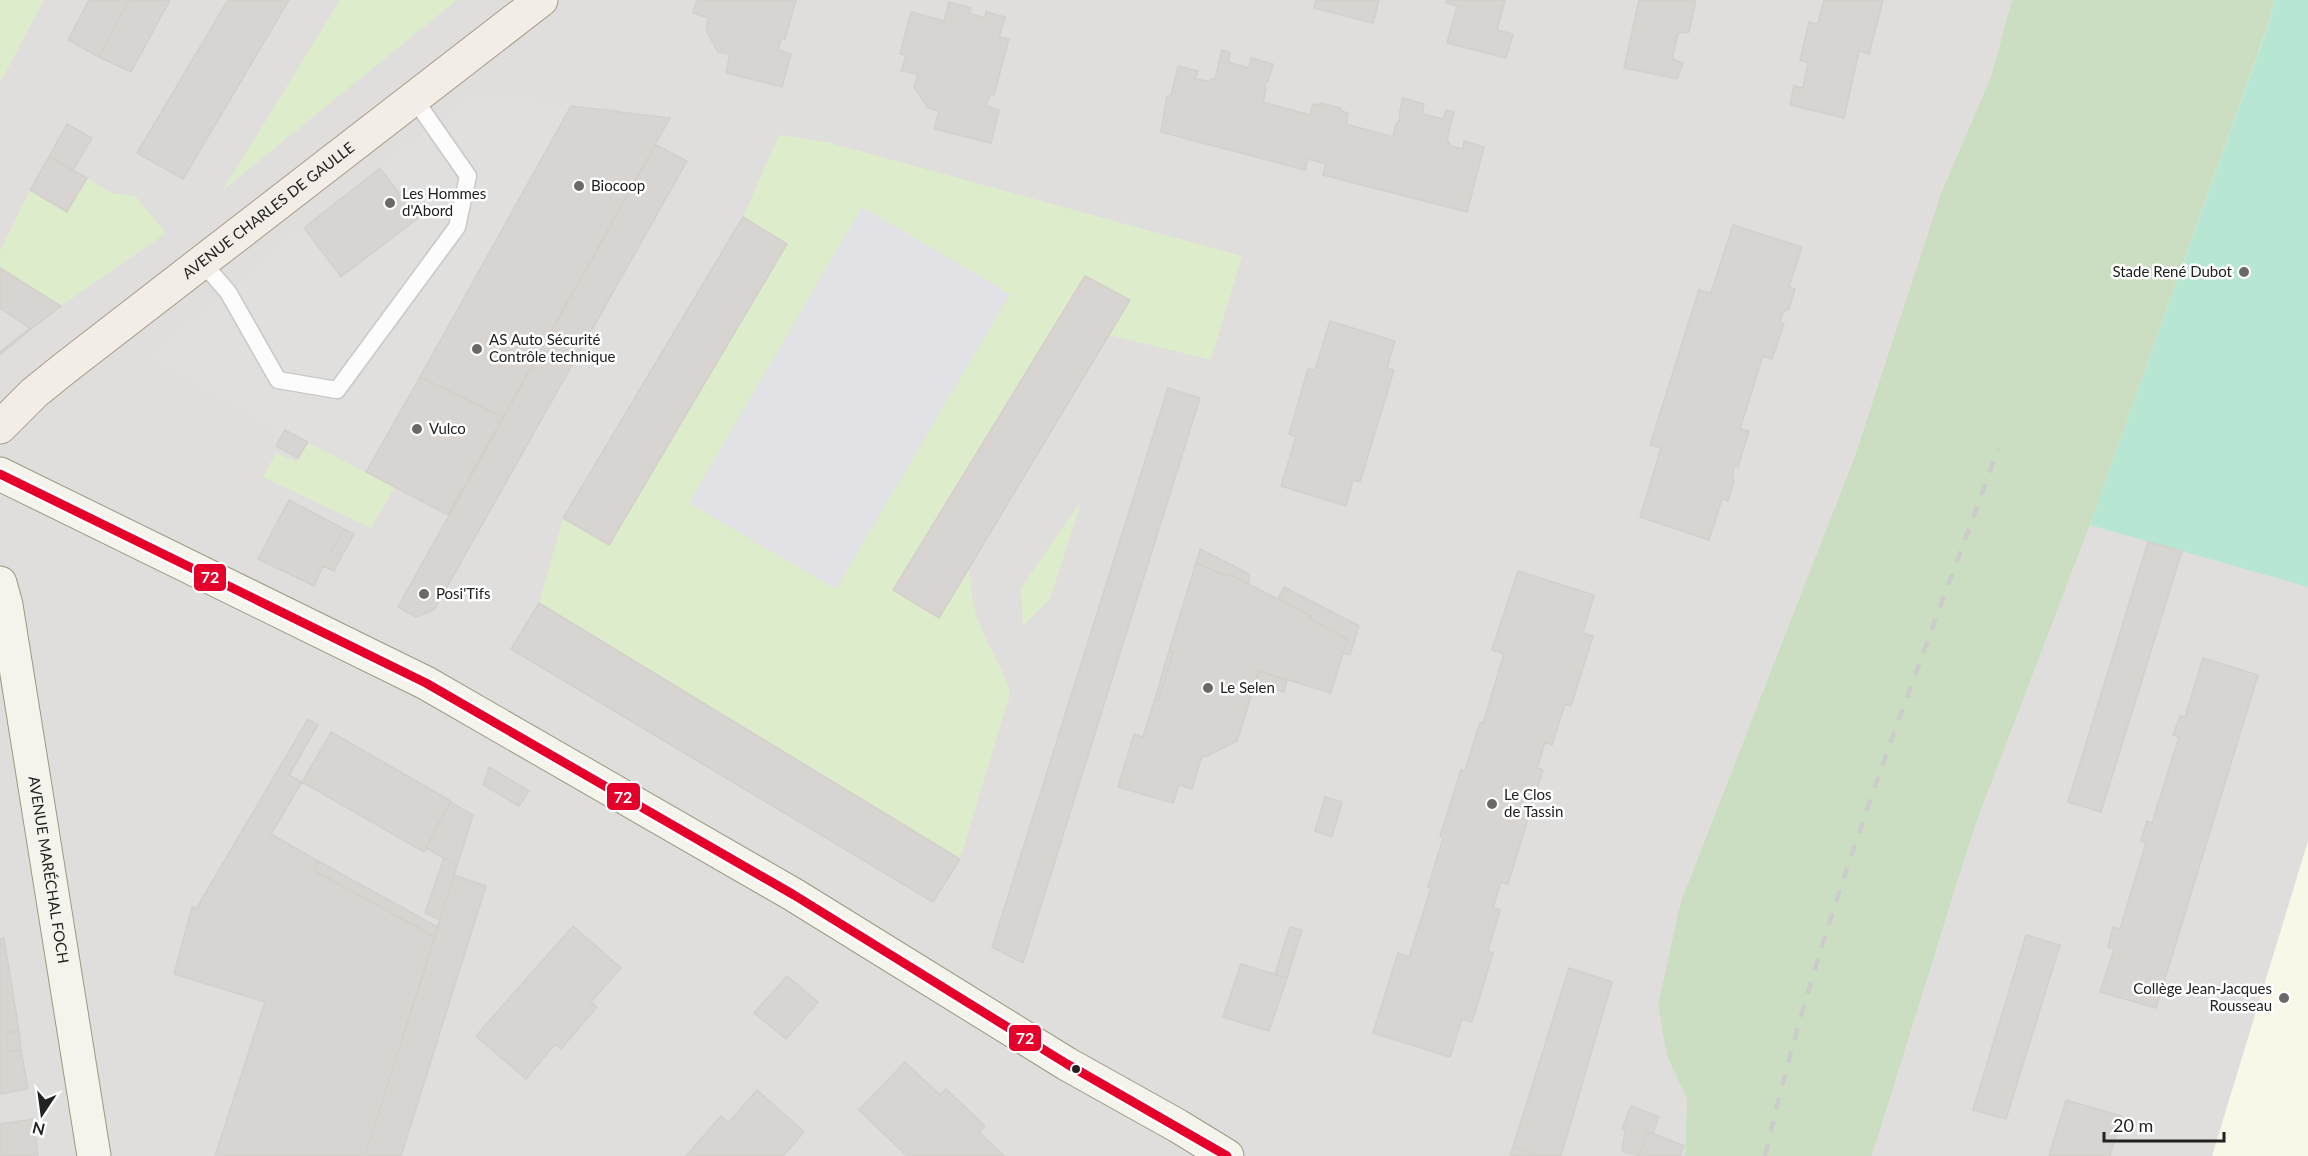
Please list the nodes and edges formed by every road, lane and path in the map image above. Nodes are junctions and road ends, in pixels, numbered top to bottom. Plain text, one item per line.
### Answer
1 (542, 0) edge
2 (415, 100) junction
3 (202, 262) junction
4 (0, 427) edge
5 (0, 474) edge
6 (0, 583) edge
7 (94, 1156) edge
8 (1227, 1156) edge

1 - 2 main road, AVENUE CHARLES DE GAULLE
2 - 3 main road, AVENUE CHARLES DE GAULLE
2 - 3 lane
3 - 4 main road, AVENUE CHARLES DE GAULLE
5 - 8 main road
6 - 7 main road, AVENUE MARÉCHAL FOCH

